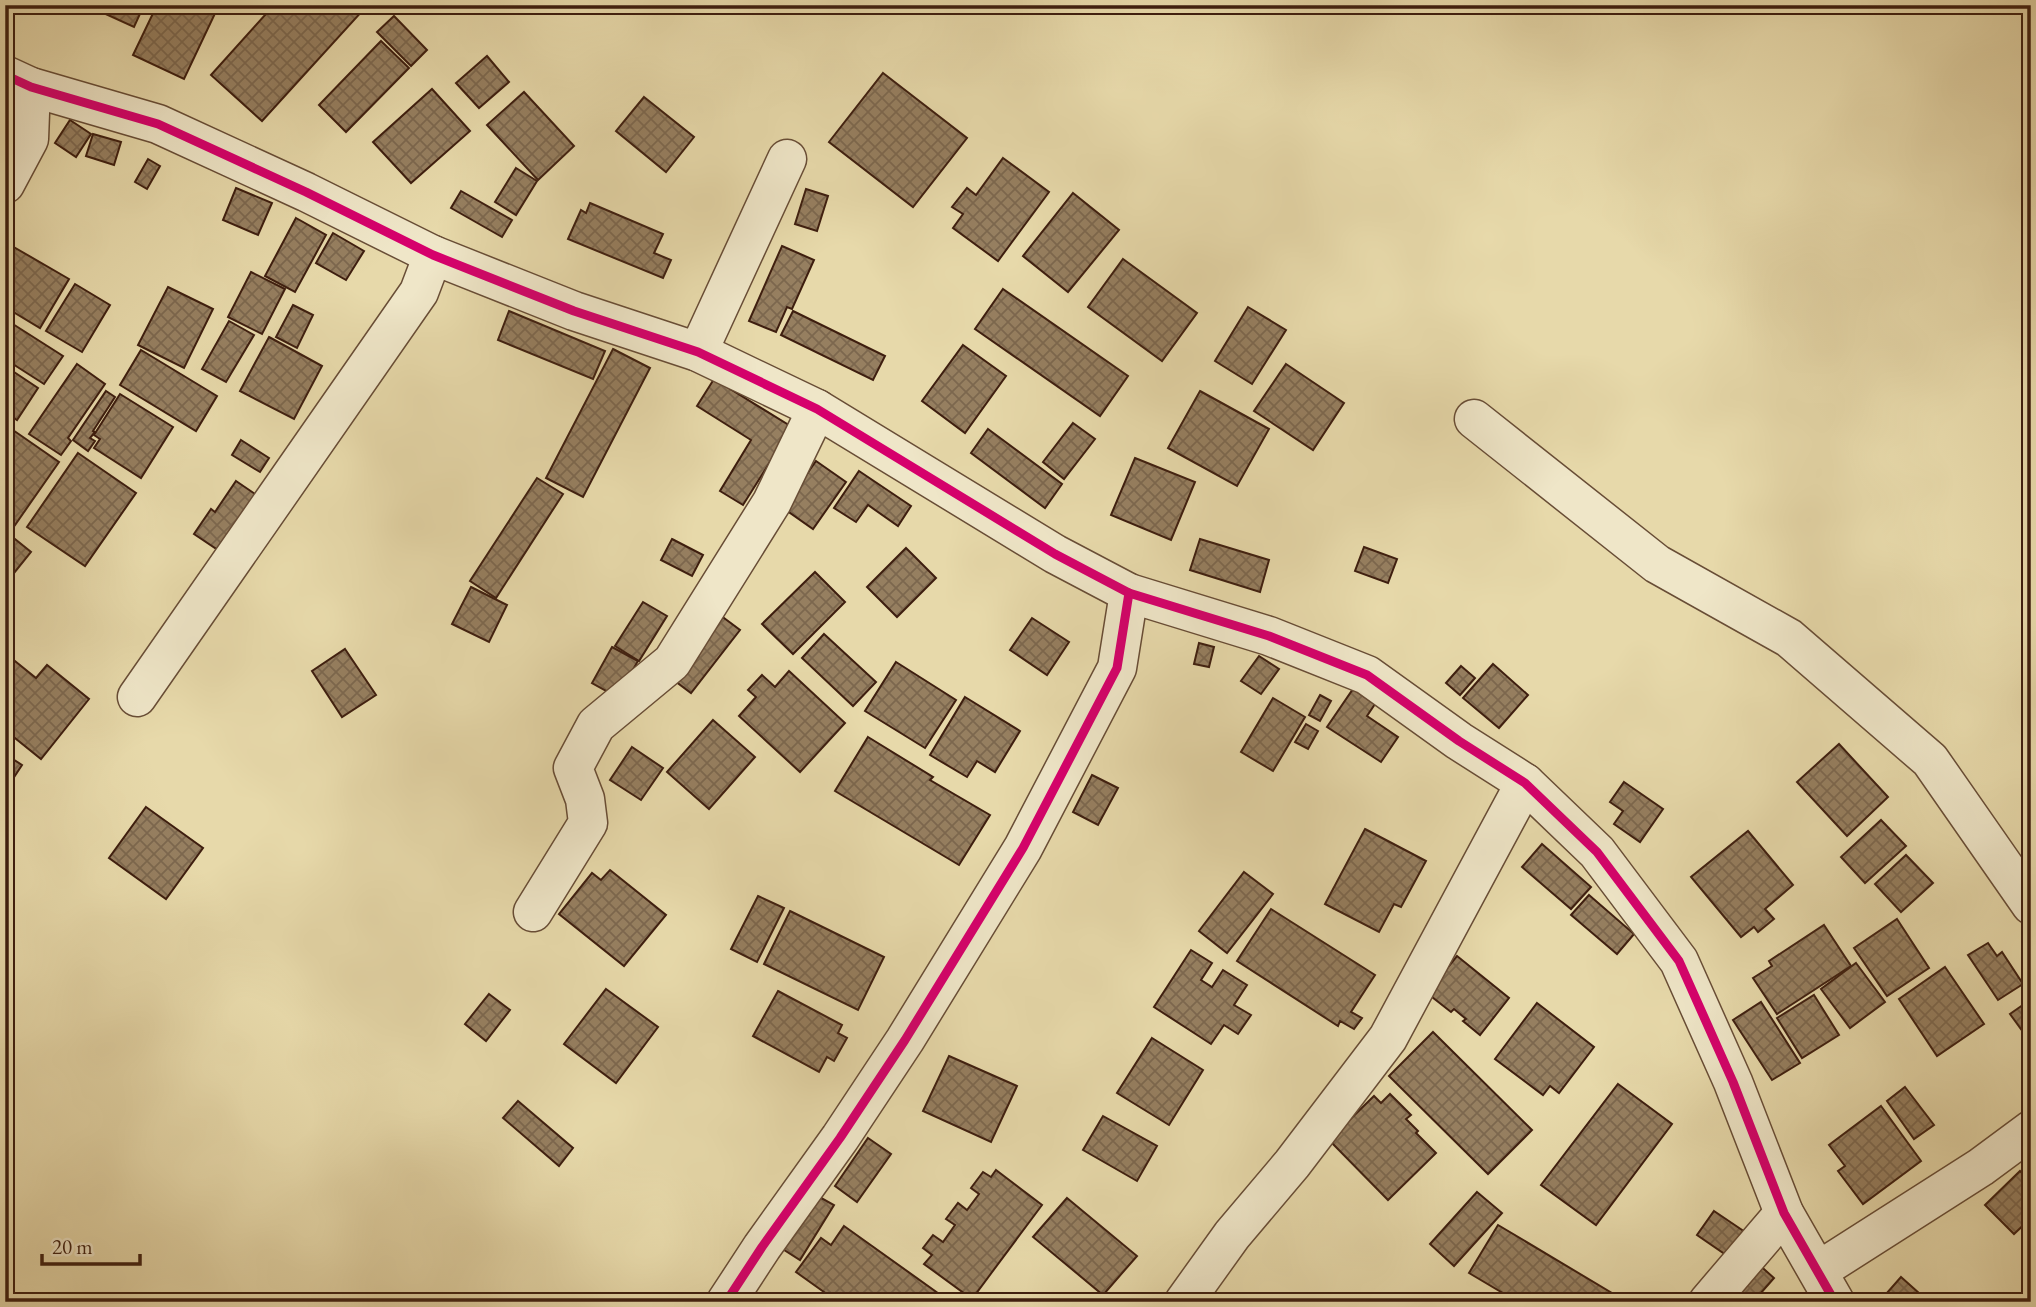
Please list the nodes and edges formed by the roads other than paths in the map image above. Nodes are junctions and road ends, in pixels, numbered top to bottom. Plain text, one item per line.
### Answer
1 (18, 81) edge
2 (787, 159) dead end
3 (5, 184) edge
4 (433, 255) junction
5 (698, 352) junction
6 (817, 409) junction
7 (1474, 419) dead end
8 (1129, 593) junction
9 (137, 697) dead end
10 (1525, 783) junction
11 (2031, 905) edge
12 (533, 912) dead end
13 (2031, 1130) edge
14 (1784, 1213) junction
15 (1826, 1286) edge
16 (726, 1302) edge
17 (1184, 1302) edge
18 (1708, 1302) edge

1 - 3 street
1 - 4 street
2 - 5 street
4 - 5 street
4 - 9 street
5 - 6 street
6 - 8 street
6 - 12 street
7 - 11 street
8 - 10 street
8 - 16 street
10 - 14 street
10 - 17 street
13 - 15 street
14 - 15 street
14 - 18 street

